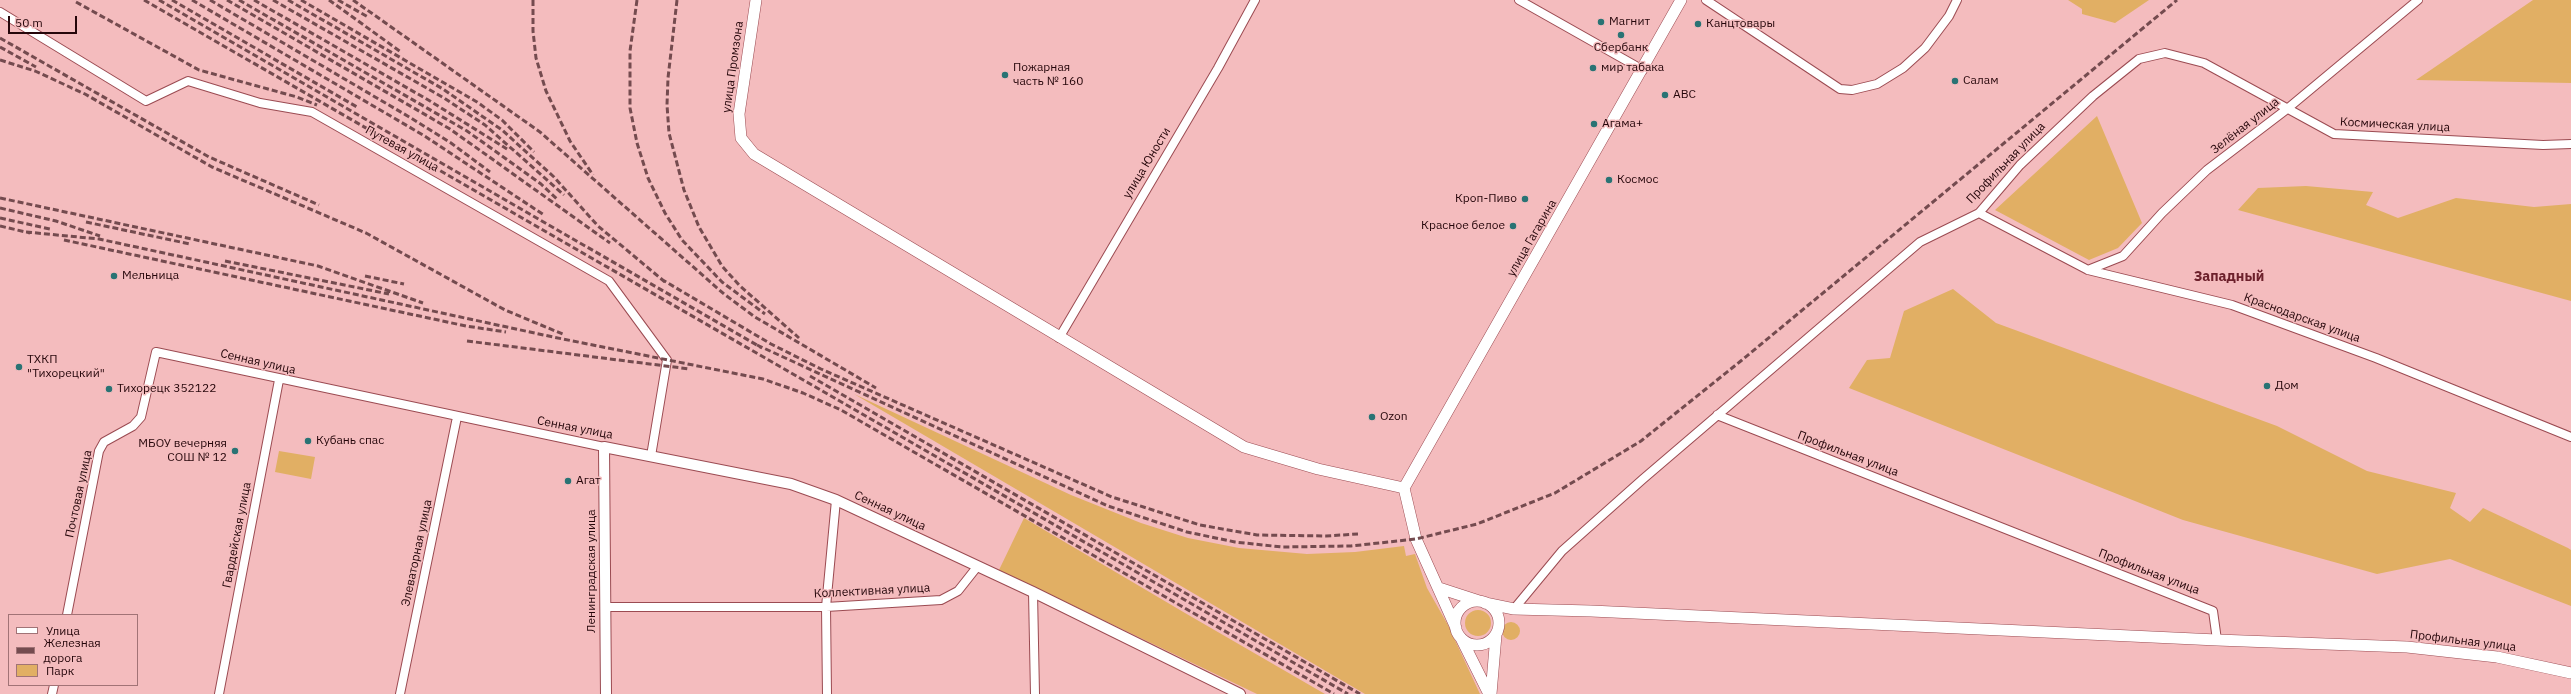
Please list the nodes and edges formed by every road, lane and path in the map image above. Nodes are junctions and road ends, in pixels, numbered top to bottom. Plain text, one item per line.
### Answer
1 (756, 0) edge
2 (1255, 0) edge
3 (1519, 0) edge
4 (1681, 0) edge
5 (1706, 0) edge
6 (1957, 0) edge
7 (2418, 0) edge
8 (0, 12) edge
9 (2165, 53) joint
10 (1643, 70) junction
11 (2287, 109) junction
12 (2571, 144) edge
13 (1979, 213) junction
14 (2088, 270) junction
15 (1059, 338) junction
16 (156, 352) joint
17 (279, 380) junction
18 (1717, 415) junction
19 (457, 417) junction
20 (2571, 437) edge
21 (604, 447) junction
22 (651, 456) junction
23 (1404, 488) junction
24 (836, 500) junction
25 (977, 567) junction
26 (1439, 588) junction
27 (1033, 592) junction
28 (1483, 602) junction
29 (604, 607) junction
30 (826, 607) junction
31 (1514, 610) junction
32 (67, 614) edge
33 (1497, 630) junction
34 (1458, 631) junction
35 (2217, 640) junction
36 (2571, 673) edge
37 (219, 694) edge
38 (400, 694) edge
39 (606, 694) edge
40 (827, 694) edge
41 (1035, 694) edge
42 (1240, 694) edge
43 (1490, 694) edge

1 - 15 main road, улица Промзона
2 - 15 street, улица Юности
3 - 10 street
4 - 10 main road, улица Гагарина
5 - 6 street
7 - 11 street, Зелёная улица
8 - 22 street, Путевая улица
9 - 11 street, Космическая улица
9 - 13 street, Профильная улица
10 - 23 main road, улица Гагарина
11 - 12 street, Космическая улица
11 - 14 street, Зелёная улица
13 - 14 street, Краснодарская улица
13 - 18 street, Профильная улица
14 - 20 street, Краснодарская улица
15 - 23 main road
16 - 17 street, Сенная улица
16 - 32 street, Почтовая улица
17 - 19 street, Сенная улица
17 - 37 street, Гвардейская улица
18 - 31 street, Профильная улица
18 - 35 street, Профильная улица
19 - 21 street, Сенная улица
19 - 38 street, Элеваторная улица
21 - 22 street, Сенная улица
21 - 29 street, Ленинградская улица
22 - 24 street, Сенная улица
23 - 26 main road
24 - 25 street, Сенная улица
24 - 30 street
25 - 27 street
25 - 30 street, Коллективная улица
26 - 28 main road
26 - 34 main road
27 - 41 street
27 - 42 street
28 - 31 main road
28 - 33 main road
28 - 34 main road
29 - 30 street, Коллективная улица
29 - 39 street, Ленинградская улица
30 - 40 street
31 - 33 main road
31 - 35 main road
33 - 34 main road
33 - 43 main road
34 - 43 main road
35 - 36 main road, Профильная улица

